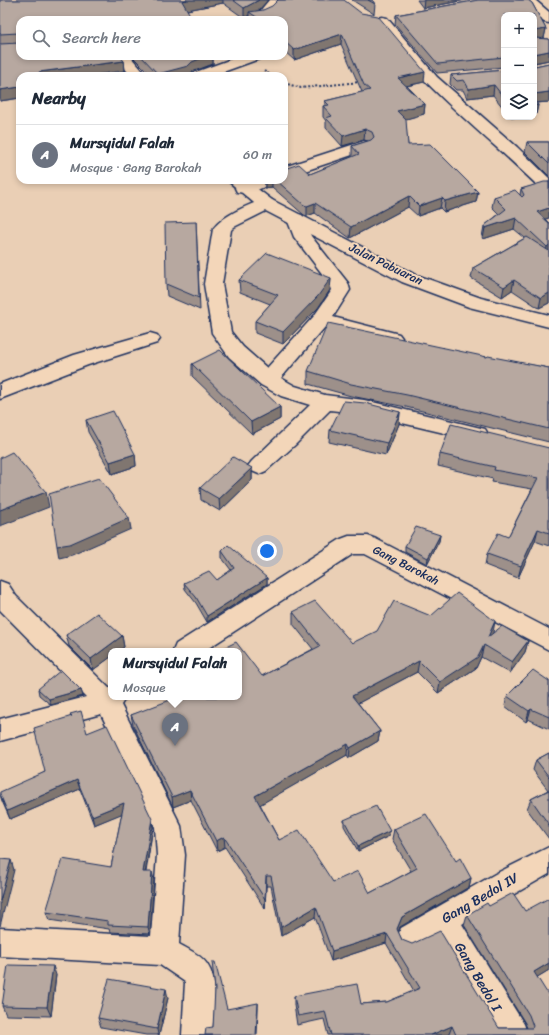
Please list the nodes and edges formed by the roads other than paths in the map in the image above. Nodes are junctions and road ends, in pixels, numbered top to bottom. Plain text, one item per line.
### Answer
1 (277, 0) edge
2 (526, 0) edge
3 (547, 15) edge
4 (260, 16) edge
5 (383, 19) edge
6 (125, 60) edge
7 (243, 60) edge
8 (136, 72) edge
9 (209, 72) edge
10 (454, 78) edge
11 (432, 80) junction
12 (364, 146) edge
13 (288, 173) edge
14 (239, 184) edge
15 (549, 187) edge
16 (266, 204) junction
17 (296, 219) junction
18 (321, 320) junction
19 (549, 321) edge
20 (150, 339) dead end
21 (411, 343) edge
22 (268, 380) junction
23 (0, 392) edge
24 (325, 402) junction
25 (495, 438) edge
26 (259, 466) dead end
27 (0, 590) edge
28 (549, 640) edge
29 (190, 648) edge
30 (108, 697) edge
31 (108, 700) edge
32 (110, 700) edge
33 (0, 730) edge
34 (549, 860) edge
35 (443, 919) junction
36 (411, 938) dead end
37 (0, 942) edge
38 (164, 951) junction
39 (198, 1035) edge
40 (513, 1035) edge

1 - 4 street
2 - 3 street
5 - 11 street
6 - 8 street
7 - 9 street
10 - 11 street
11 - 15 street
12 - 13 street
14 - 16 street, Jalan Pabuaran
16 - 17 street, Jalan Pabuaran
16 - 22 street
17 - 18 street
17 - 19 street, Jalan Pabuaran
18 - 21 street
18 - 22 street
20 - 23 street
22 - 24 street
24 - 25 street
24 - 26 street
27 - 30 street
28 - 29 street, Gang Barokah
31 - 33 street
32 - 38 street
34 - 35 street, Gang Bedol IV
35 - 36 street, Gang Bedol IV
35 - 40 street, Gang Bedol I
37 - 38 street
38 - 39 street

